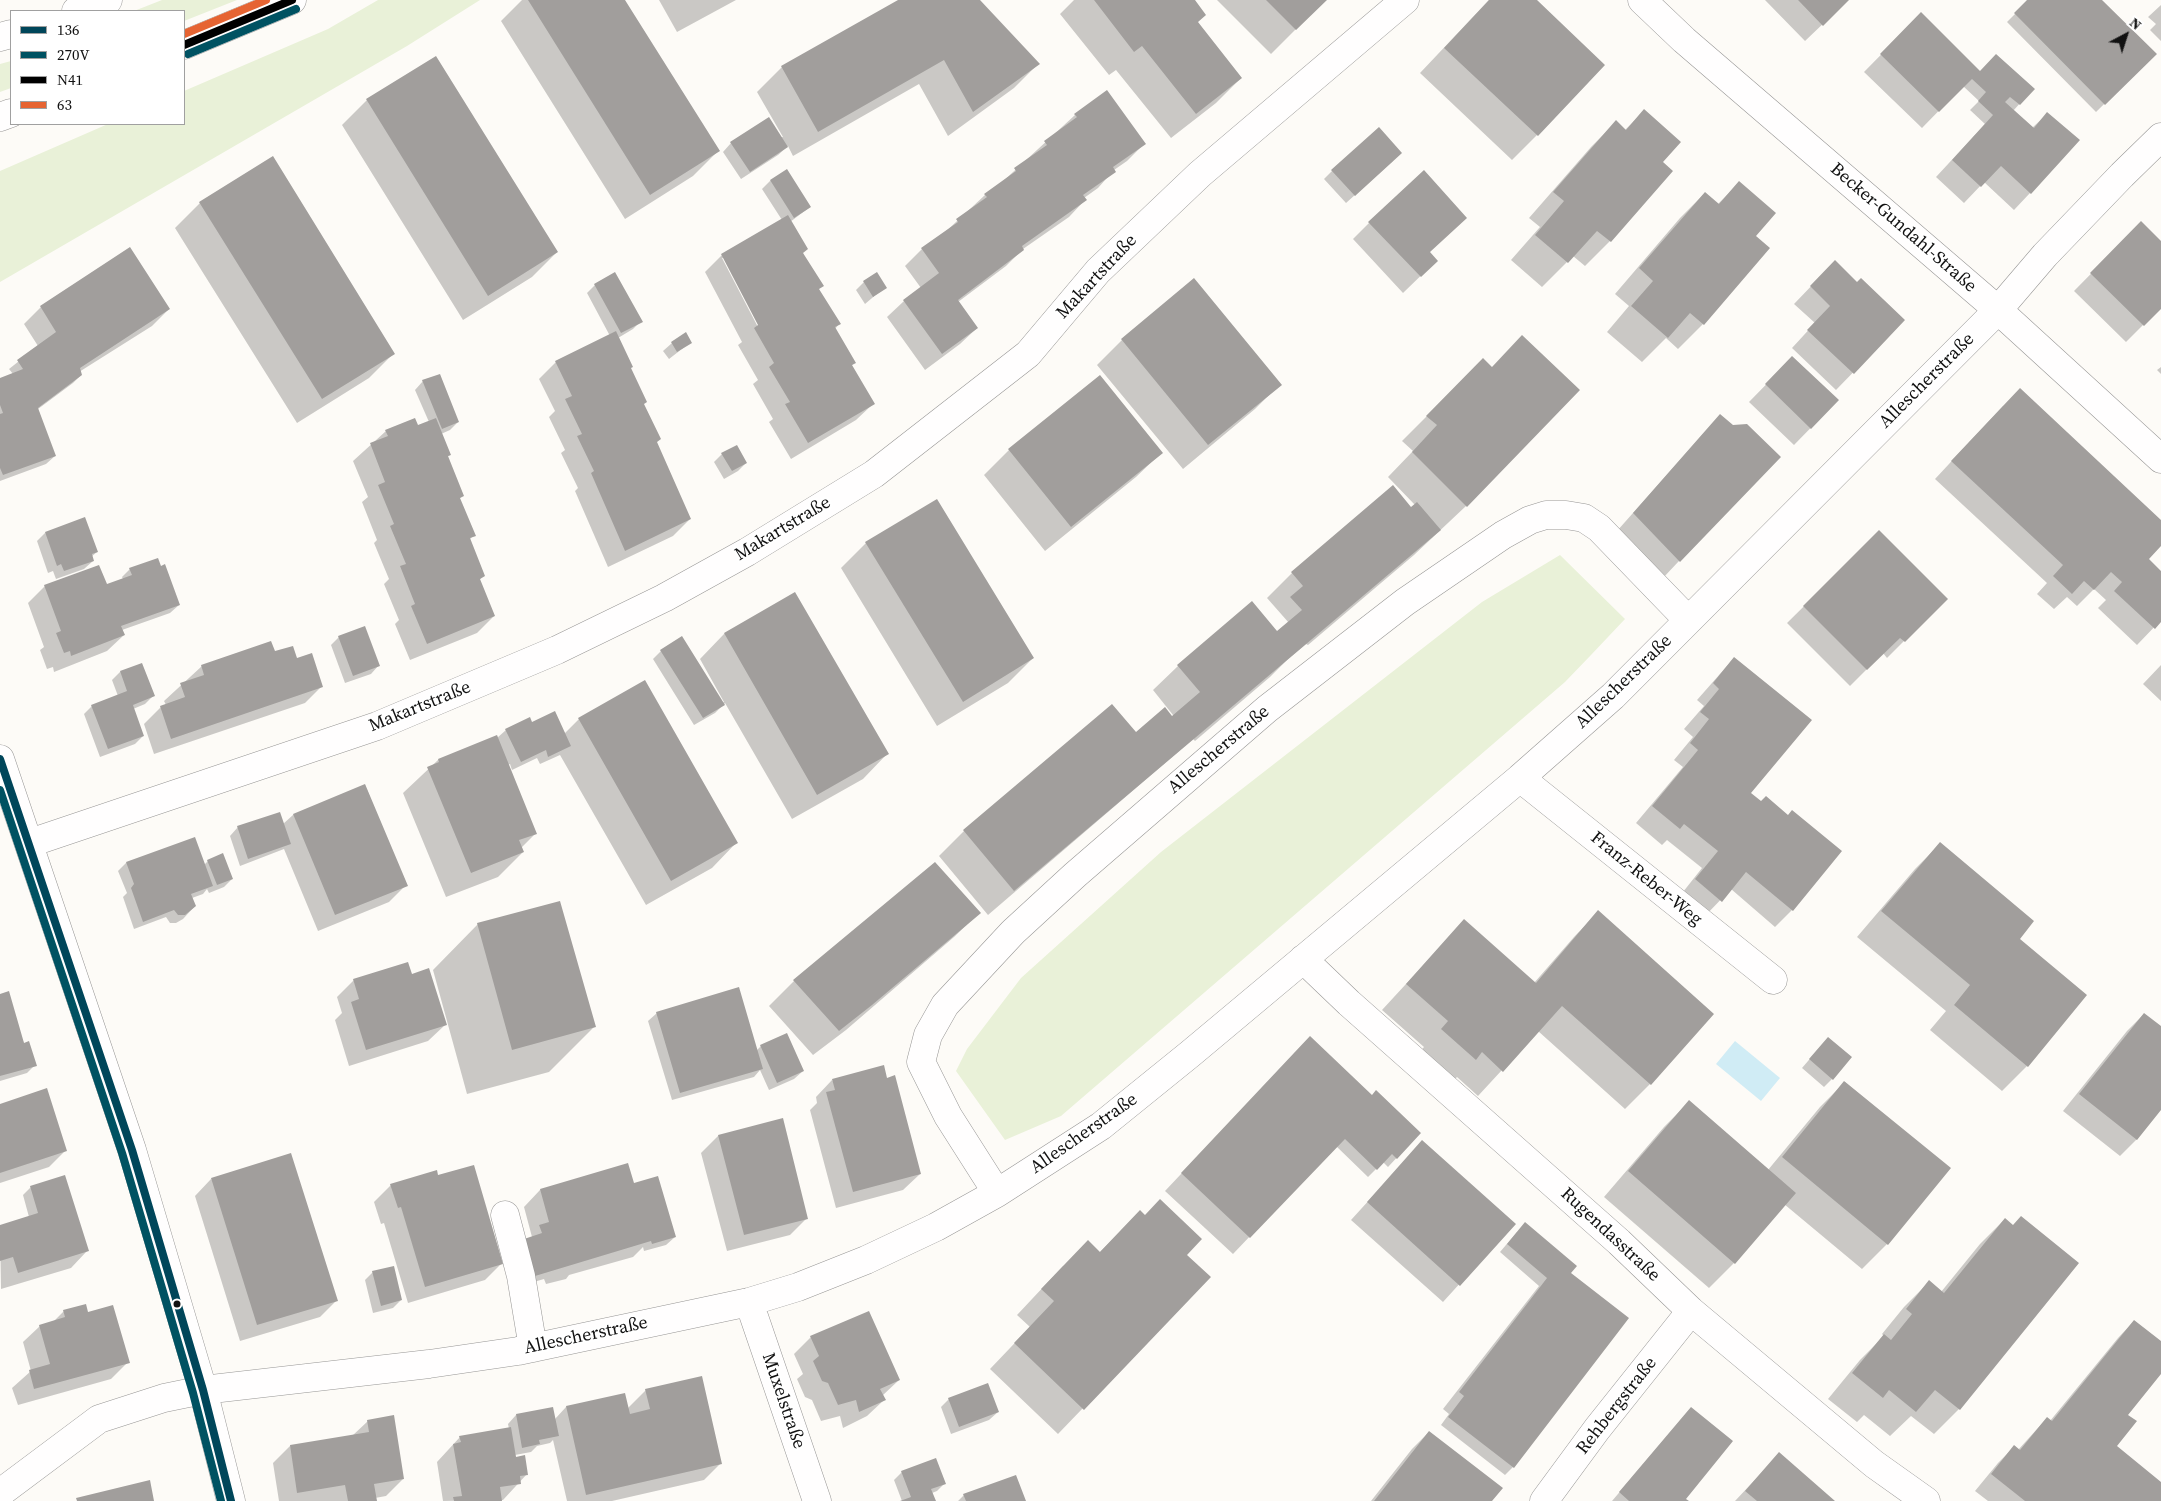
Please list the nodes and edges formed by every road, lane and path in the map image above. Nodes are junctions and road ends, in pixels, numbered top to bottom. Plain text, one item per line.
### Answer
1 (108, 0) edge
2 (292, 0) edge
3 (1405, 0) edge
4 (1642, 0) edge
5 (79, 10) edge
6 (185, 45) edge
7 (2161, 137) edge
8 (1998, 310) junction
9 (2161, 459) edge
10 (1688, 620) junction
11 (0, 759) edge
12 (1520, 778) junction
13 (30, 843) junction
14 (1303, 959) junction
15 (1773, 980) dead end
16 (997, 1193) junction
17 (504, 1215) dead end
18 (749, 1302) junction
19 (1691, 1311) junction
20 (533, 1348) junction
21 (203, 1390) junction
22 (0, 1493) edge
23 (231, 1501) edge
24 (818, 1501) edge
25 (1544, 1501) edge
26 (1926, 1501) edge

1 - 5 street
2 - 6 street
3 - 13 street, Makartstraße
4 - 8 street, Becker-Gundahl-Straße
7 - 8 street, Allescherstraße
8 - 9 street, Becker-Gundahl-Straße
8 - 10 street, Allescherstraße
10 - 12 street, Allescherstraße
10 - 16 street, Allescherstraße
11 - 13 street
12 - 14 street, Allescherstraße
12 - 15 street, Franz-Reber-Weg
13 - 21 street
14 - 16 street, Allescherstraße
14 - 19 street, Rugendasstraße
16 - 18 street, Allescherstraße
17 - 20 street
18 - 20 street, Allescherstraße
18 - 24 street, Muxelstraße
19 - 25 street, Rehbergstraße
19 - 26 street, Rugendasstraße
20 - 21 street, Allescherstraße
21 - 22 street, Allescherstraße
21 - 23 street

